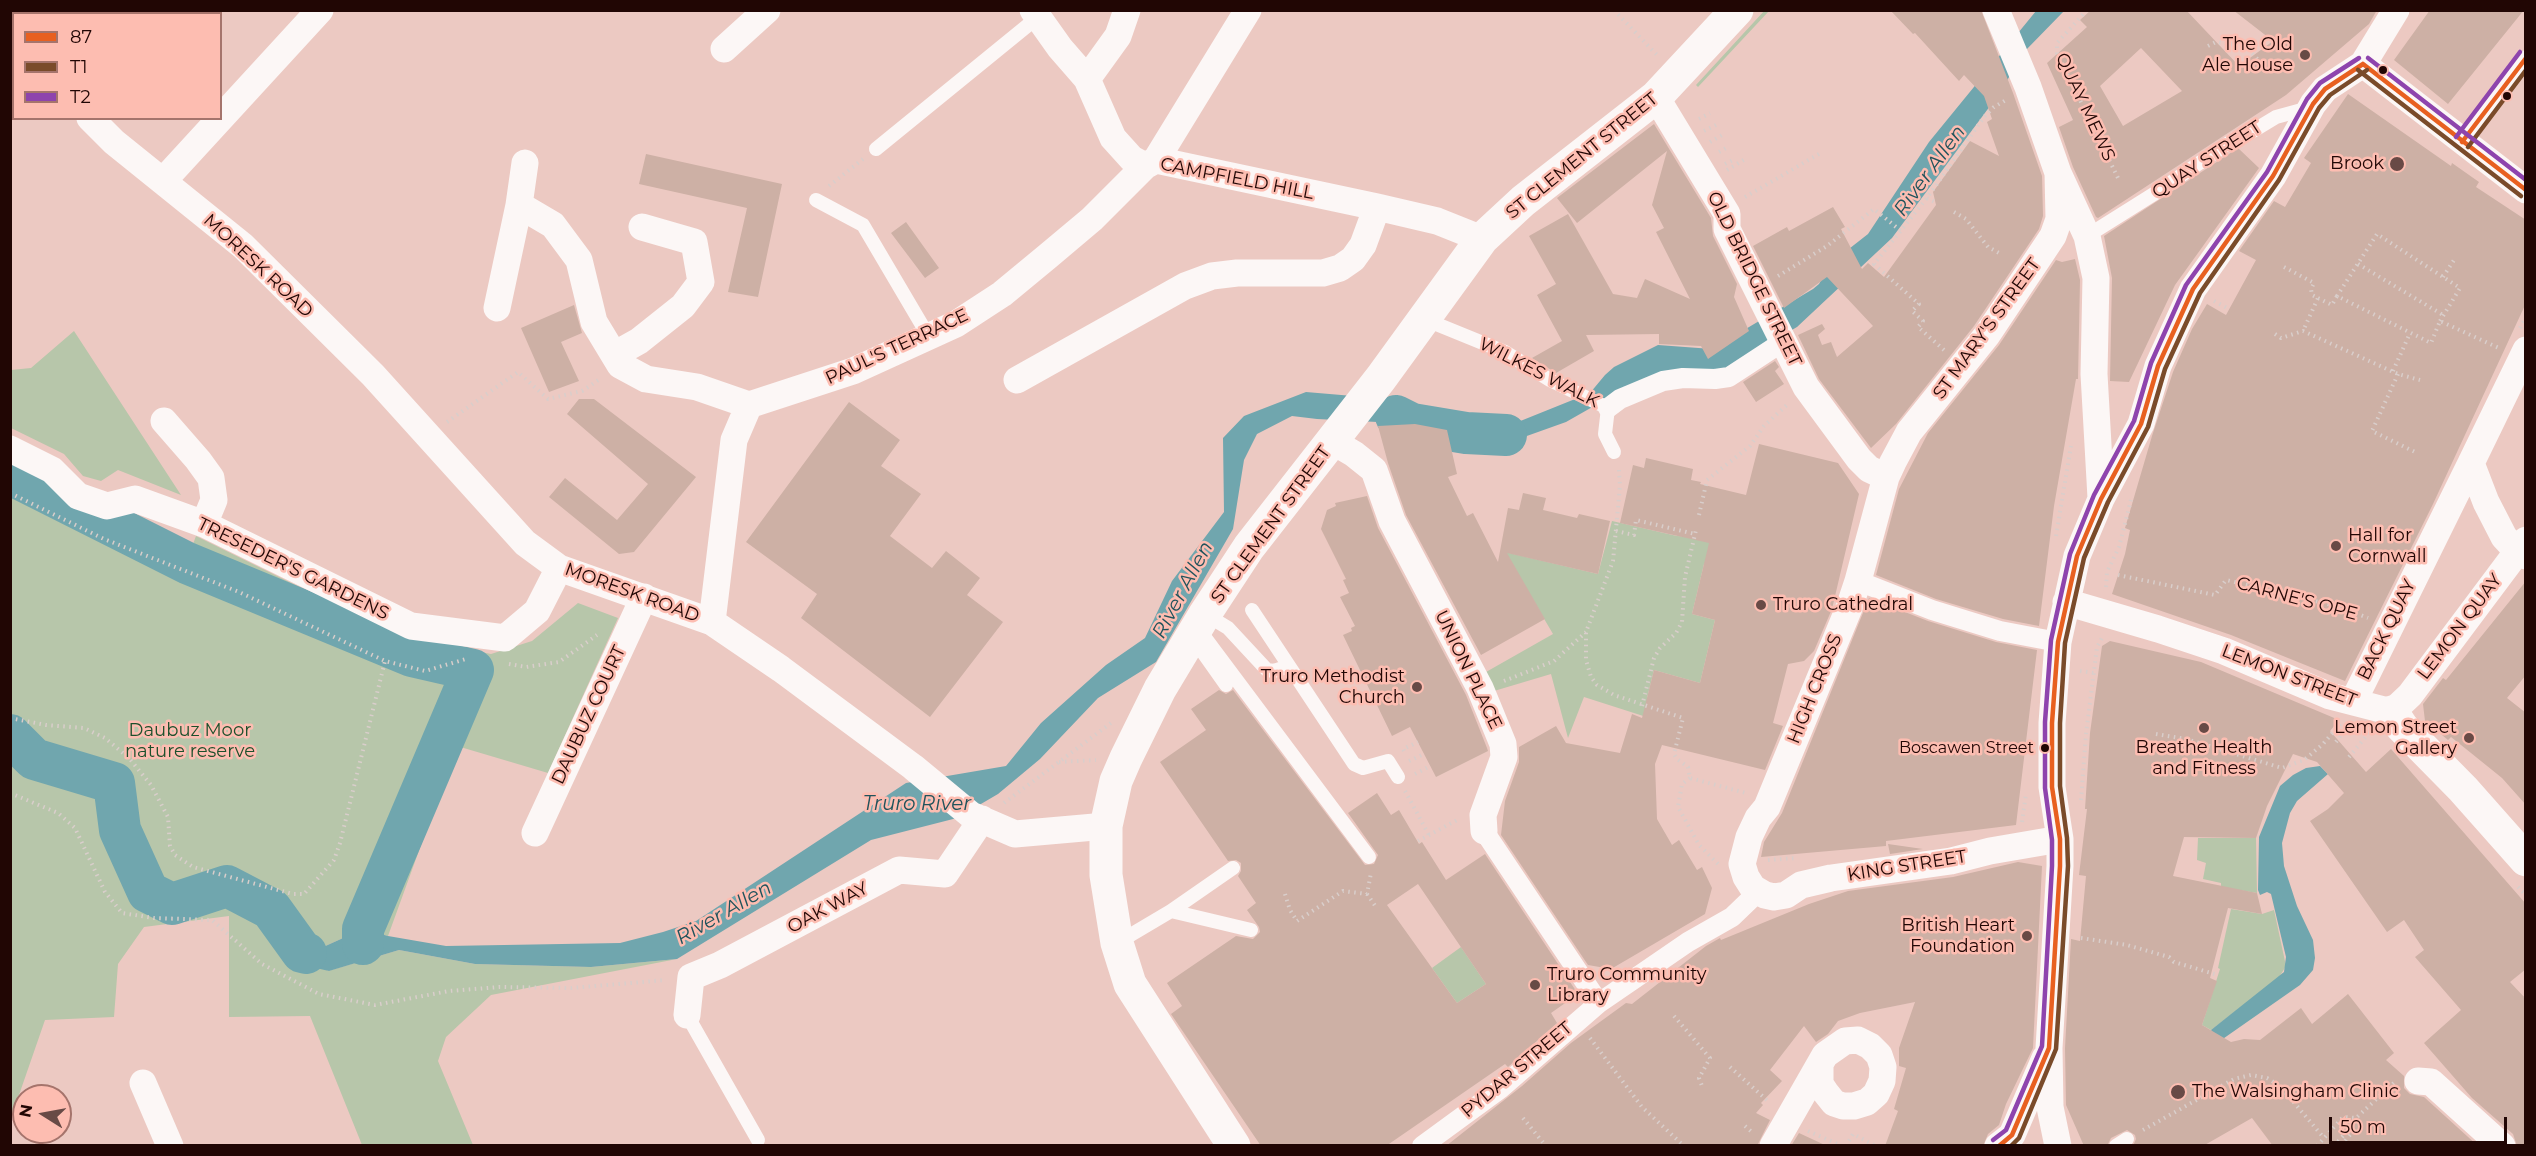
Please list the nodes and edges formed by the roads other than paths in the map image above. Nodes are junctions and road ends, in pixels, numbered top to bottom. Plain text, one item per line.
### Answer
1 (321, 10) edge
2 (767, 10) edge
3 (1127, 10) edge
4 (1248, 10) edge
5 (2396, 10) edge
6 (1035, 14) edge
7 (1723, 16) edge
8 (1999, 16) edge
9 (724, 49) dead end
10 (2526, 57) edge
11 (2363, 64) junction
12 (1087, 79) junction
13 (1656, 97) junction
14 (2310, 108) junction
15 (222, 118) edge
16 (92, 120) edge
17 (220, 120) edge
18 (2462, 142) junction
19 (876, 148) road end
20 (525, 163) dead end
21 (1150, 163) junction
22 (2058, 173) junction
23 (163, 182) junction
24 (2526, 190) edge
25 (819, 196) road end
26 (519, 205) junction
27 (1377, 207) junction
28 (642, 227) dead end
29 (2087, 236) junction
30 (1482, 239) junction
31 (497, 308) dead end
32 (1424, 319) junction
33 (928, 337) junction
34 (1784, 341) junction
35 (2518, 354) edge
36 (617, 360) junction
37 (1017, 380) dead end
38 (749, 405) junction
39 (1605, 407) junction
40 (164, 422) dead end
41 (1332, 441) junction
42 (10, 449) edge
43 (1614, 452) road end
44 (2471, 463) junction
45 (1886, 477) junction
46 (2101, 499) junction
47 (204, 524) junction
48 (2523, 549) edge
49 (559, 568) junction
50 (1858, 581) junction
51 (644, 597) junction
52 (2066, 602) junction
53 (1252, 610) dead end
54 (712, 622) junction
55 (1198, 626) junction
56 (2058, 642) junction
57 (1289, 666) junction
58 (1227, 685) dead end
59 (2392, 712) junction
60 (2348, 716) junction
61 (1398, 777) road end
62 (976, 817) junction
63 (1106, 826) junction
64 (1483, 829) joint
65 (535, 833) dead end
66 (2060, 839) junction
67 (2526, 860) edge
68 (1370, 864) road end
69 (1233, 868) dead end
70 (1752, 885) junction
71 (1171, 911) junction
72 (1251, 930) dead end
73 (1117, 943) junction
74 (1599, 1003) junction
75 (687, 1015) joint
76 (2049, 1048) junction
77 (1820, 1066) dead end
78 (2418, 1081) dead end
79 (143, 1083) dead end
80 (758, 1140) dead end
81 (2005, 1140) edge
82 (2062, 1143) edge
83 (170, 1146) edge
84 (1234, 1146) edge
85 (1422, 1146) edge
86 (1773, 1146) edge
87 (2502, 1146) edge

1 - 15 street
2 - 9 street
3 - 12 street
4 - 21 street, PAUL'S TERRACE
5 - 11 street
6 - 12 street, CAMPFIELD HILL
6 - 19 lane
7 - 13 main road, ST CLEMENT STREET
8 - 22 street
10 - 18 lane
11 - 14 street
11 - 18 street
12 - 21 street, CAMPFIELD HILL
13 - 30 main road, ST CLEMENT STREET
13 - 34 street, OLD BRIDGE STREET
14 - 29 lane, QUAY STREET
14 - 46 street
16 - 23 street, MORESK ROAD
17 - 23 street
18 - 24 street
20 - 26 street
21 - 27 street, CAMPFIELD HILL
21 - 33 street, PAUL'S TERRACE
22 - 29 street
22 - 45 street, ST MARY'S STREET
23 - 49 street, MORESK ROAD
25 - 33 lane
26 - 31 street
26 - 36 street
27 - 30 street, CAMPFIELD HILL
27 - 37 street
28 - 36 street
29 - 46 street
30 - 32 main road, ST CLEMENT STREET
32 - 39 lane, WILKES WALK
32 - 41 main road, ST CLEMENT STREET
33 - 38 street, PAUL'S TERRACE
34 - 39 street, WILKES WALK
34 - 45 street, OLD BRIDGE STREET
35 - 44 street, BACK QUAY
36 - 38 street
38 - 54 street
39 - 43 lane
40 - 47 street
41 - 55 main road, ST CLEMENT STREET
41 - 64 street, UNION PLACE
42 - 47 street, TRESEDER'S GARDENS
44 - 48 street
44 - 60 street, BACK QUAY
45 - 50 street, HIGH CROSS
46 - 52 street
47 - 49 street, TRESEDER'S GARDENS
48 - 59 street, LEMON QUAY
49 - 51 street, MORESK ROAD
50 - 56 street
50 - 70 street, HIGH CROSS
51 - 54 street, MORESK ROAD
51 - 65 street, DAUBUZ COURT
52 - 56 street
52 - 60 street, LEMON STREET
53 - 57 lane
54 - 62 street, MORESK ROAD
55 - 57 lane
55 - 58 lane
55 - 63 main road, ST CLEMENT STREET
55 - 68 lane
56 - 66 street
57 - 61 lane
59 - 60 street, LEMON STREET
59 - 67 main road
62 - 63 street, MORESK ROAD
62 - 75 street, OAK WAY
63 - 73 main road, ST CLEMENT STREET
64 - 74 street
66 - 70 street, KING STREET
66 - 76 street
69 - 71 lane
70 - 74 street, PYDAR STREET
71 - 72 lane
71 - 73 lane
73 - 84 main road, ST CLEMENT STREET
74 - 85 street, PYDAR STREET
75 - 80 lane
76 - 81 street
76 - 82 street
77 - 86 street
78 - 87 street
79 - 83 street
81 - 82 street

